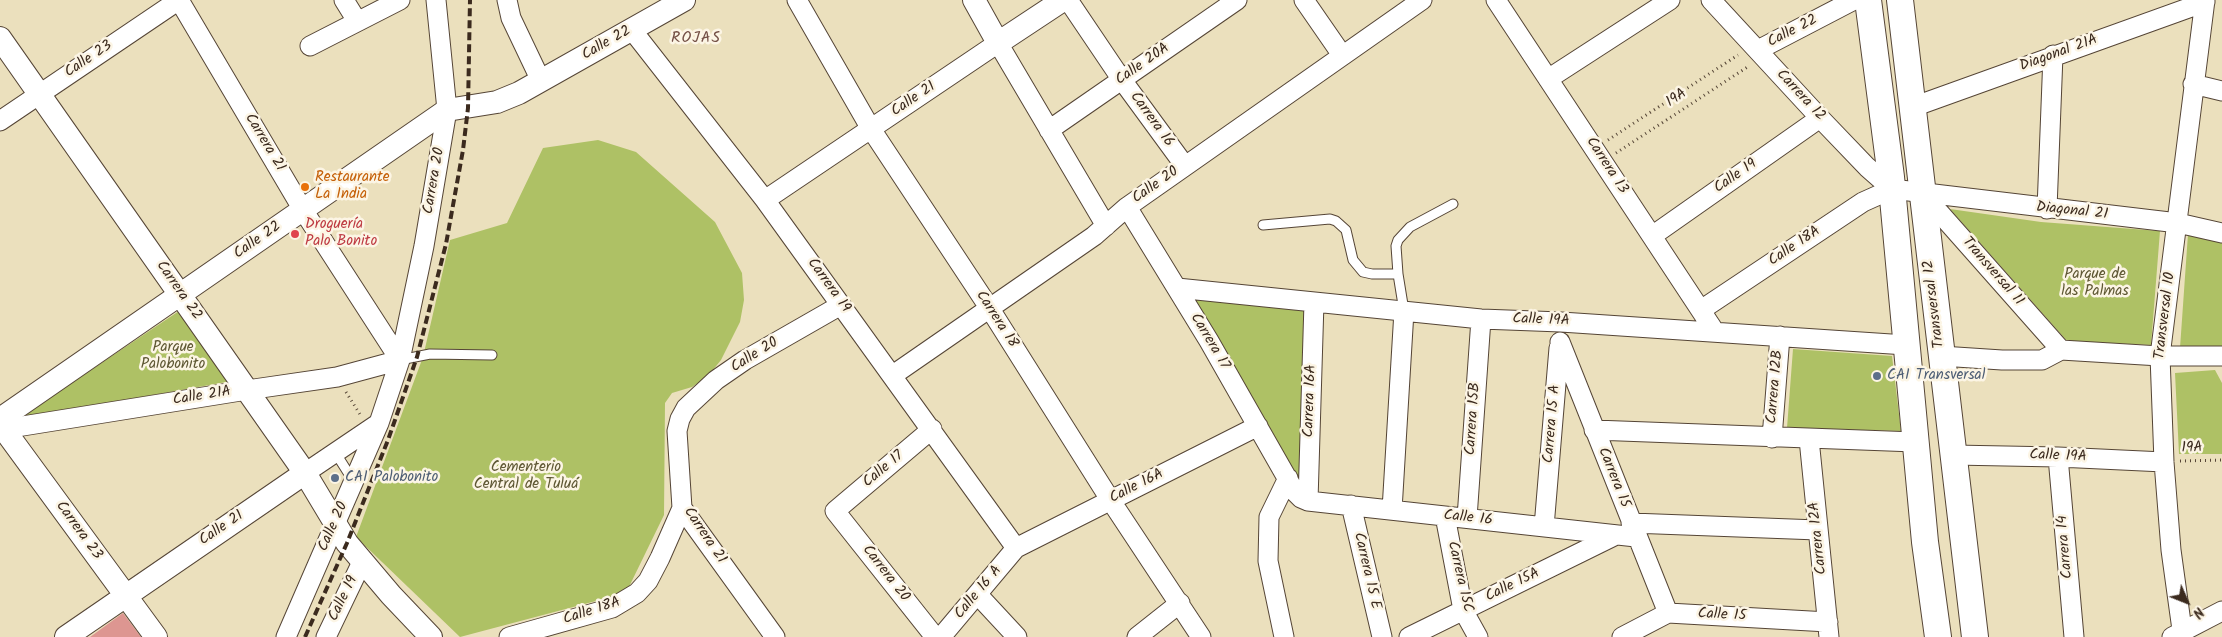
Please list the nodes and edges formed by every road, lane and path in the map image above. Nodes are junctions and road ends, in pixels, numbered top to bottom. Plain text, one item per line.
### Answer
1 (179, 0) edge
2 (344, 0) edge
3 (400, 0) edge
4 (436, 0) edge
5 (507, 0) edge
6 (684, 0) edge
7 (797, 0) edge
8 (974, 0) edge
9 (1062, 0) edge
10 (1068, 0) edge
11 (1237, 0) edge
12 (1304, 0) edge
13 (1496, 0) edge
14 (1670, 0) edge
15 (1711, 0) edge
16 (1854, 0) edge
17 (1868, 0) edge
18 (1900, 0) edge
19 (2205, 1) edge
20 (1410, 3) edge
21 (357, 21) junction
22 (632, 30) junction
23 (0, 38) edge
24 (998, 43) junction
25 (310, 46) dead end
26 (1758, 50) junction
27 (1342, 54) junction
28 (2053, 55) junction
29 (1548, 79) junction
30 (1122, 80) junction
31 (542, 81) junction
32 (2193, 84) junction
33 (2222, 91) edge
34 (39, 93) junction
35 (1913, 107) junction
36 (447, 110) junction
37 (1820, 118) junction
38 (0, 121) edge
39 (871, 128) junction
40 (1049, 130) junction
41 (1599, 155) junction
42 (1184, 166) junction
43 (1892, 189) junction
44 (1922, 193) junction
45 (765, 200) junction
46 (1453, 204) dead end
47 (1127, 207) junction
48 (2047, 209) junction
49 (303, 210) junction
50 (2178, 224) junction
51 (1263, 225) dead end
52 (1106, 226) junction
53 (2222, 233) edge
54 (1652, 236) junction
55 (1398, 274) junction
56 (1177, 288) junction
57 (181, 294) junction
58 (1314, 302) junction
59 (841, 305) junction
60 (990, 309) junction
61 (1701, 310) junction
62 (1404, 311) junction
63 (1481, 319) junction
64 (1561, 322) junction
65 (1715, 332) junction
66 (1780, 336) junction
67 (1560, 342) junction
68 (1906, 345) junction
69 (2061, 350) junction
70 (492, 355) dead end
71 (1941, 356) junction
72 (2160, 356) junction
73 (2220, 359) edge
74 (400, 360) junction
75 (893, 374) junction
76 (337, 377) junction
77 (247, 390) junction
78 (680, 419) joint
79 (1, 424) edge
80 (374, 426) junction
81 (1258, 426) junction
82 (932, 429) junction
83 (1594, 430) junction
84 (1772, 438) junction
85 (1809, 439) junction
86 (1915, 442) junction
87 (336, 452) junction
88 (1952, 455) junction
89 (2058, 456) junction
90 (2222, 460) edge
91 (2164, 462) junction
92 (305, 473) junction
93 (1288, 478) junction
94 (354, 482) junction
95 (1304, 499) junction
96 (1111, 501) junction
97 (1351, 506) junction
98 (682, 508) junction
99 (1392, 510) junction
100 (835, 511) joint
101 (1445, 516) junction
102 (1467, 518) junction
103 (336, 525) junction
104 (1544, 527) junction
105 (1634, 530) junction
106 (1818, 530) junction
107 (1617, 535) junction
108 (1016, 548) junction
109 (362, 562) junction
110 (978, 595) junction
111 (126, 596) junction
112 (1180, 603) junction
113 (1463, 610) junction
114 (2222, 611) edge
115 (1668, 613) junction
116 (1829, 630) edge
117 (2178, 636) edge
118 (66, 637) edge
119 (156, 637) edge
120 (286, 637) edge
121 (326, 637) edge
122 (431, 637) edge
123 (509, 637) edge
124 (775, 637) edge
125 (935, 637) edge
126 (941, 637) edge
127 (1017, 637) edge
128 (1137, 637) edge
129 (1202, 637) edge
130 (1284, 637) edge
131 (1382, 637) edge
132 (1409, 637) edge
133 (1478, 637) edge
134 (1622, 637) edge
135 (1938, 637) edge
136 (1975, 637) edge
137 (2074, 637) edge

1 - 34 street, Calle 23
1 - 49 street, Carrera 21
2 - 21 street
3 - 21 street
4 - 36 street, Carrera 20
5 - 31 street
6 - 22 street, Calle 22
7 - 39 street, Carrera 18
8 - 24 street
9 - 24 street, Calle 21
10 - 30 street, Carrera 16
11 - 30 street, Calle 20A
12 - 27 street
13 - 29 street, Carrera 13
14 - 29 street
15 - 26 street, Carrera 12
16 - 26 street, Calle 22
17 - 43 main road, Transversal 12
18 - 35 main road, Transversal 12
19 - 28 street, Diagonal 21A
19 - 32 street, Transversal 10
20 - 27 street, Calle 20
21 - 25 street
22 - 31 street, Calle 22
22 - 45 street, Carrera 19
23 - 34 street, Carrera 22
24 - 39 street, Calle 21
24 - 40 street
26 - 37 street, Carrera 12
26 - 41 path, 19A
26 - 41 path, 19A
27 - 42 street, Calle 20
28 - 35 street, Diagonal 21A
28 - 48 street
29 - 41 street, Carrera 13
30 - 40 street, Calle 20A
30 - 42 street, Carrera 16
31 - 36 street, Calle 22
32 - 33 street
32 - 50 street, Transversal 10
34 - 38 street, Calle 23
34 - 57 street, Carrera 22
35 - 44 main road, Transversal 12
36 - 49 street, Calle 22
36 - 74 street, Carrera 20
37 - 43 street, Carrera 12
37 - 54 street, Calle 19
39 - 45 street, Calle 21
39 - 60 street, Carrera 18
40 - 52 street
41 - 54 street, Carrera 13
42 - 47 street, Calle 20
43 - 44 street
43 - 61 street, Calle 18A
43 - 68 main road, Transversal 12
44 - 48 street, Diagonal 21
44 - 69 street, Transversal 11
44 - 71 main road, Transversal 12
45 - 59 street, Carrera 19
46 - 55 lane
47 - 52 street, Calle 20
47 - 56 street, Carrera 17
48 - 50 street, Diagonal 21
49 - 57 street, Calle 22
49 - 74 street, Carrera 21
50 - 53 street, Diagonal 21
50 - 72 street, Transversal 10
51 - 55 lane
52 - 60 street, Calle 20
54 - 61 street, Carrera 13
55 - 62 lane
56 - 58 street, Calle 19A
56 - 81 street, Carrera 17
57 - 77 street, Carrera 22
57 - 79 street, Calle 22
58 - 62 street, Calle 19A
58 - 95 street, Carrera 16A
59 - 75 street, Carrera 19
59 - 78 street, Calle 20
60 - 75 street, Calle 20
60 - 96 street, Carrera 18
61 - 65 street, Carrera 13
62 - 63 street, Calle 19A
62 - 99 street
63 - 64 street, Calle 19A
63 - 102 street, Carrera 15B
64 - 65 street, Calle 19A
64 - 67 street, Carrera 15 A
65 - 66 street, Calle 19A
66 - 68 street, Calle 19A
66 - 84 street, Carrera 12B
67 - 83 street, Carrera 15
67 - 104 street, Carrera 15 A
68 - 86 main road, Transversal 12
69 - 71 street
69 - 72 street
70 - 74 lane
71 - 88 main road, Transversal 12
72 - 73 street
72 - 91 street, Transversal 10
74 - 76 street, Calle 21A
74 - 80 street, Calle 20
75 - 82 street, Carrera 19
76 - 77 street, Calle 21A
76 - 80 path
77 - 79 street, Calle 21A
77 - 92 street, Carrera 22
78 - 98 street, Carrera 21
79 - 111 street, Carrera 23
80 - 87 street, Calle 21
80 - 94 street, Calle 20
81 - 93 street, Carrera 17
81 - 96 street, Calle 16A
82 - 100 street, Calle 17
82 - 108 street, Carrera 19
83 - 84 street
83 - 105 street, Carrera 15
84 - 85 street
85 - 86 street
85 - 106 street, Carrera 12A
86 - 135 main road, Transversal 12
87 - 92 street, Calle 21
87 - 94 lane
88 - 89 street, Calle 19A
88 - 136 main road, Transversal 12
89 - 91 street, Calle 19A
89 - 137 street, Carrera 14
90 - 91 path, 19A
91 - 117 street, Transversal 10
92 - 103 street, Carrera 22
92 - 111 street, Calle 21
93 - 95 street, Carrera 17
93 - 130 street
94 - 103 street, Calle 20
95 - 97 street, Calle 16
96 - 108 street, Calle 16A
96 - 112 street, Carrera 18
97 - 99 street, Calle 16
97 - 131 street, Carrera 15 E
98 - 123 street, Calle 18A
98 - 124 street, Carrera 21
99 - 101 street, Calle 16
100 - 125 street, Carrera 20
101 - 102 street, Calle 16
101 - 113 street, Carrera 15C
102 - 104 street, Calle 16
103 - 109 street, Carrera 22
103 - 120 street, Calle 20
104 - 107 street, Calle 16
105 - 106 street
105 - 107 street, Calle 16
105 - 115 street, Carrera 15
106 - 116 street, Carrera 12A
107 - 113 street, Calle 15A
108 - 110 street, Calle 16 A
109 - 121 street, Calle 19
109 - 122 street, Carrera 22
110 - 126 street, Calle 16 A
110 - 127 street
111 - 118 street, Calle 21
111 - 119 street, Carrera 23
112 - 128 street
112 - 129 street, Carrera 18
113 - 132 street, Calle 15A
113 - 133 street, Carrera 15C
114 - 117 street
115 - 116 street, Calle 15
115 - 134 street

